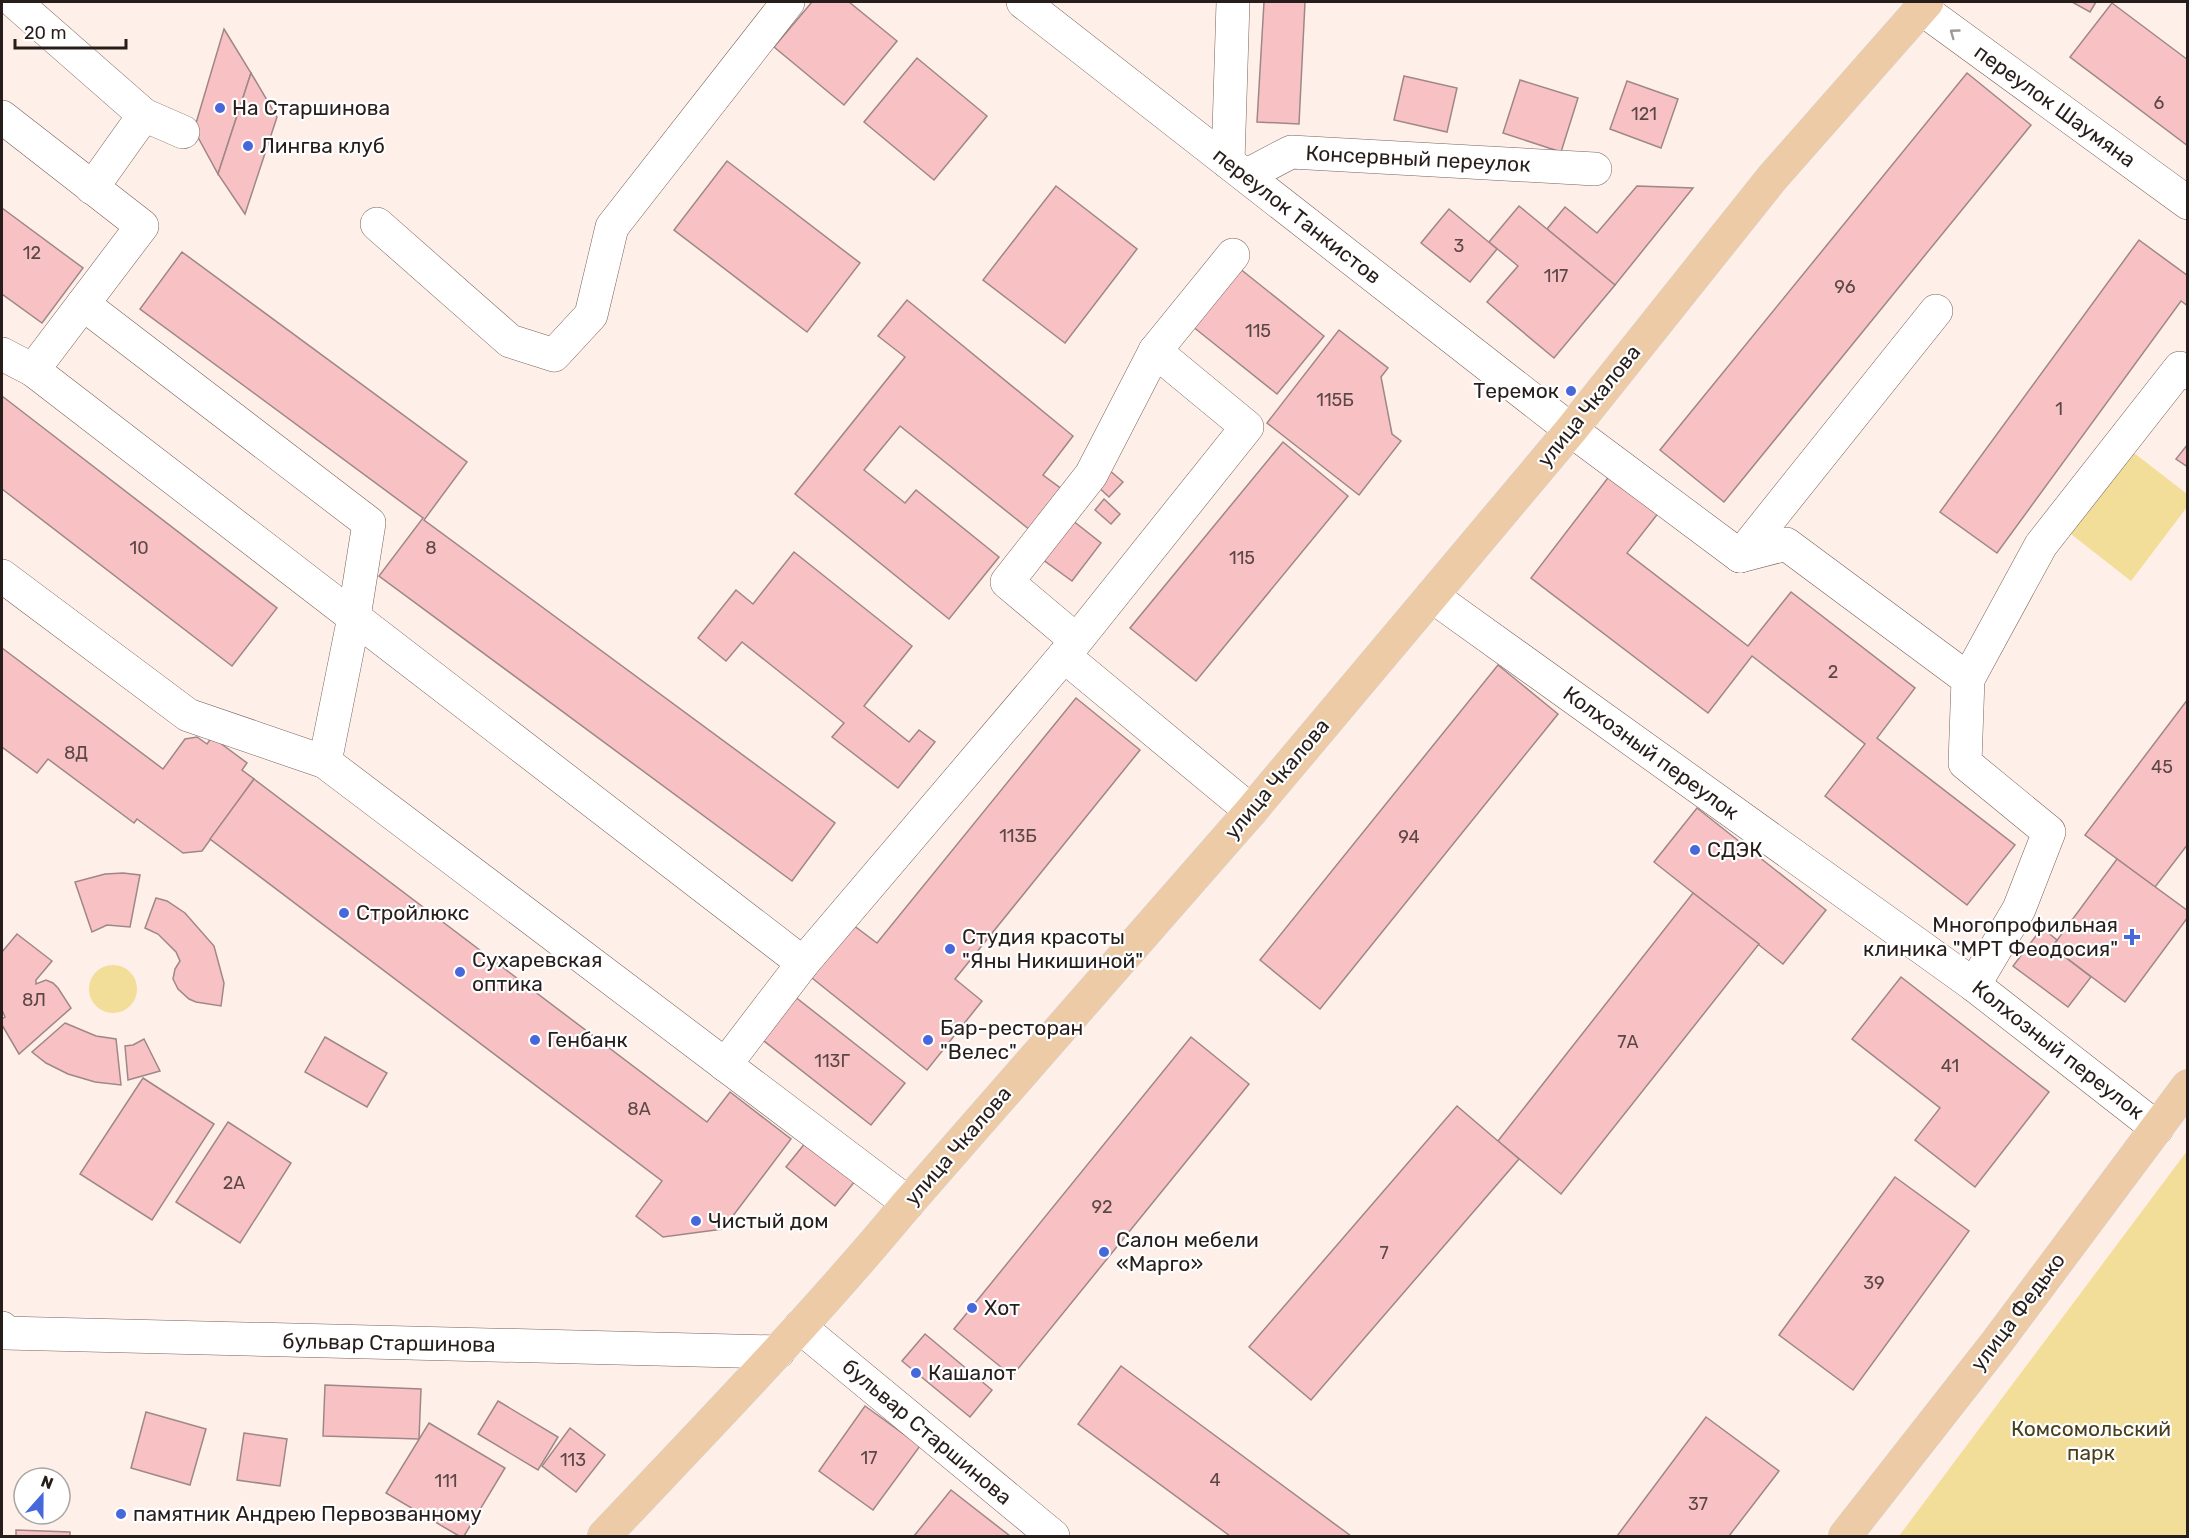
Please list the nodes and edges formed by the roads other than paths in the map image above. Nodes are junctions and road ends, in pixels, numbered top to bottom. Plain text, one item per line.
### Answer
1 (15, 2) edge
2 (788, 2) edge
3 (1023, 2) edge
4 (1233, 2) edge
5 (1924, 5) edge
6 (144, 115) junction
7 (2, 117) edge
8 (183, 132) dead end
9 (1237, 169) junction
10 (1594, 169) dead end
11 (92, 188) junction
12 (2187, 203) edge
13 (377, 224) dead end
14 (1233, 255) dead end
15 (83, 304) junction
16 (1935, 311) dead end
17 (1155, 351) junction
18 (2, 354) edge
19 (33, 370) junction
20 (2187, 373) edge
21 (1571, 430) junction
22 (1740, 556) junction
23 (2, 576) edge
24 (1431, 596) junction
25 (354, 617) junction
26 (1070, 648) junction
27 (1968, 679) junction
28 (326, 762) junction
29 (1251, 811) junction
30 (802, 963) junction
31 (1974, 985) junction
32 (725, 1065) junction
33 (2187, 1086) edge
34 (2157, 1128) junction
35 (908, 1203) junction
36 (800, 1328) junction
37 (3, 1331) edge
38 (778, 1352) junction
39 (603, 1536) edge
40 (1053, 1536) edge
41 (1845, 1536) edge

1 - 6 street
2 - 13 street
3 - 9 street, переулок Танкистов
4 - 9 street
12 -> 5 street, переулок Шаумяна
5 - 21 main road, улица Чкалова
6 - 8 street
6 - 11 street
7 - 11 street
9 - 10 street, Консервный переулок
9 - 21 street, переулок Танкистов
11 - 15 street
14 - 17 street
15 - 19 street
15 - 25 street
16 - 22 street
17 - 26 street
17 - 26 street
18 - 19 street
19 - 25 street
20 - 27 street
21 - 22 street, переулок Танкистов
21 - 24 main road, улица Чкалова
22 - 27 street
23 - 28 street
24 - 29 main road, улица Чкалова
24 - 31 street, Колхозный переулок
25 - 28 street
25 - 30 street
26 - 29 street
26 - 30 street
27 - 31 street
28 - 32 street
29 - 35 main road, улица Чкалова
30 - 32 street
31 - 34 street, Колхозный переулок
32 - 35 street
33 - 34 main road, улица Федько
34 - 41 main road, улица Федько
35 - 36 main road, улица Чкалова
36 - 38 main road, улица Чкалова
36 - 40 street, бульвар Старшинова
37 - 38 street, бульвар Старшинова
38 - 39 main road, улица Чкалова

